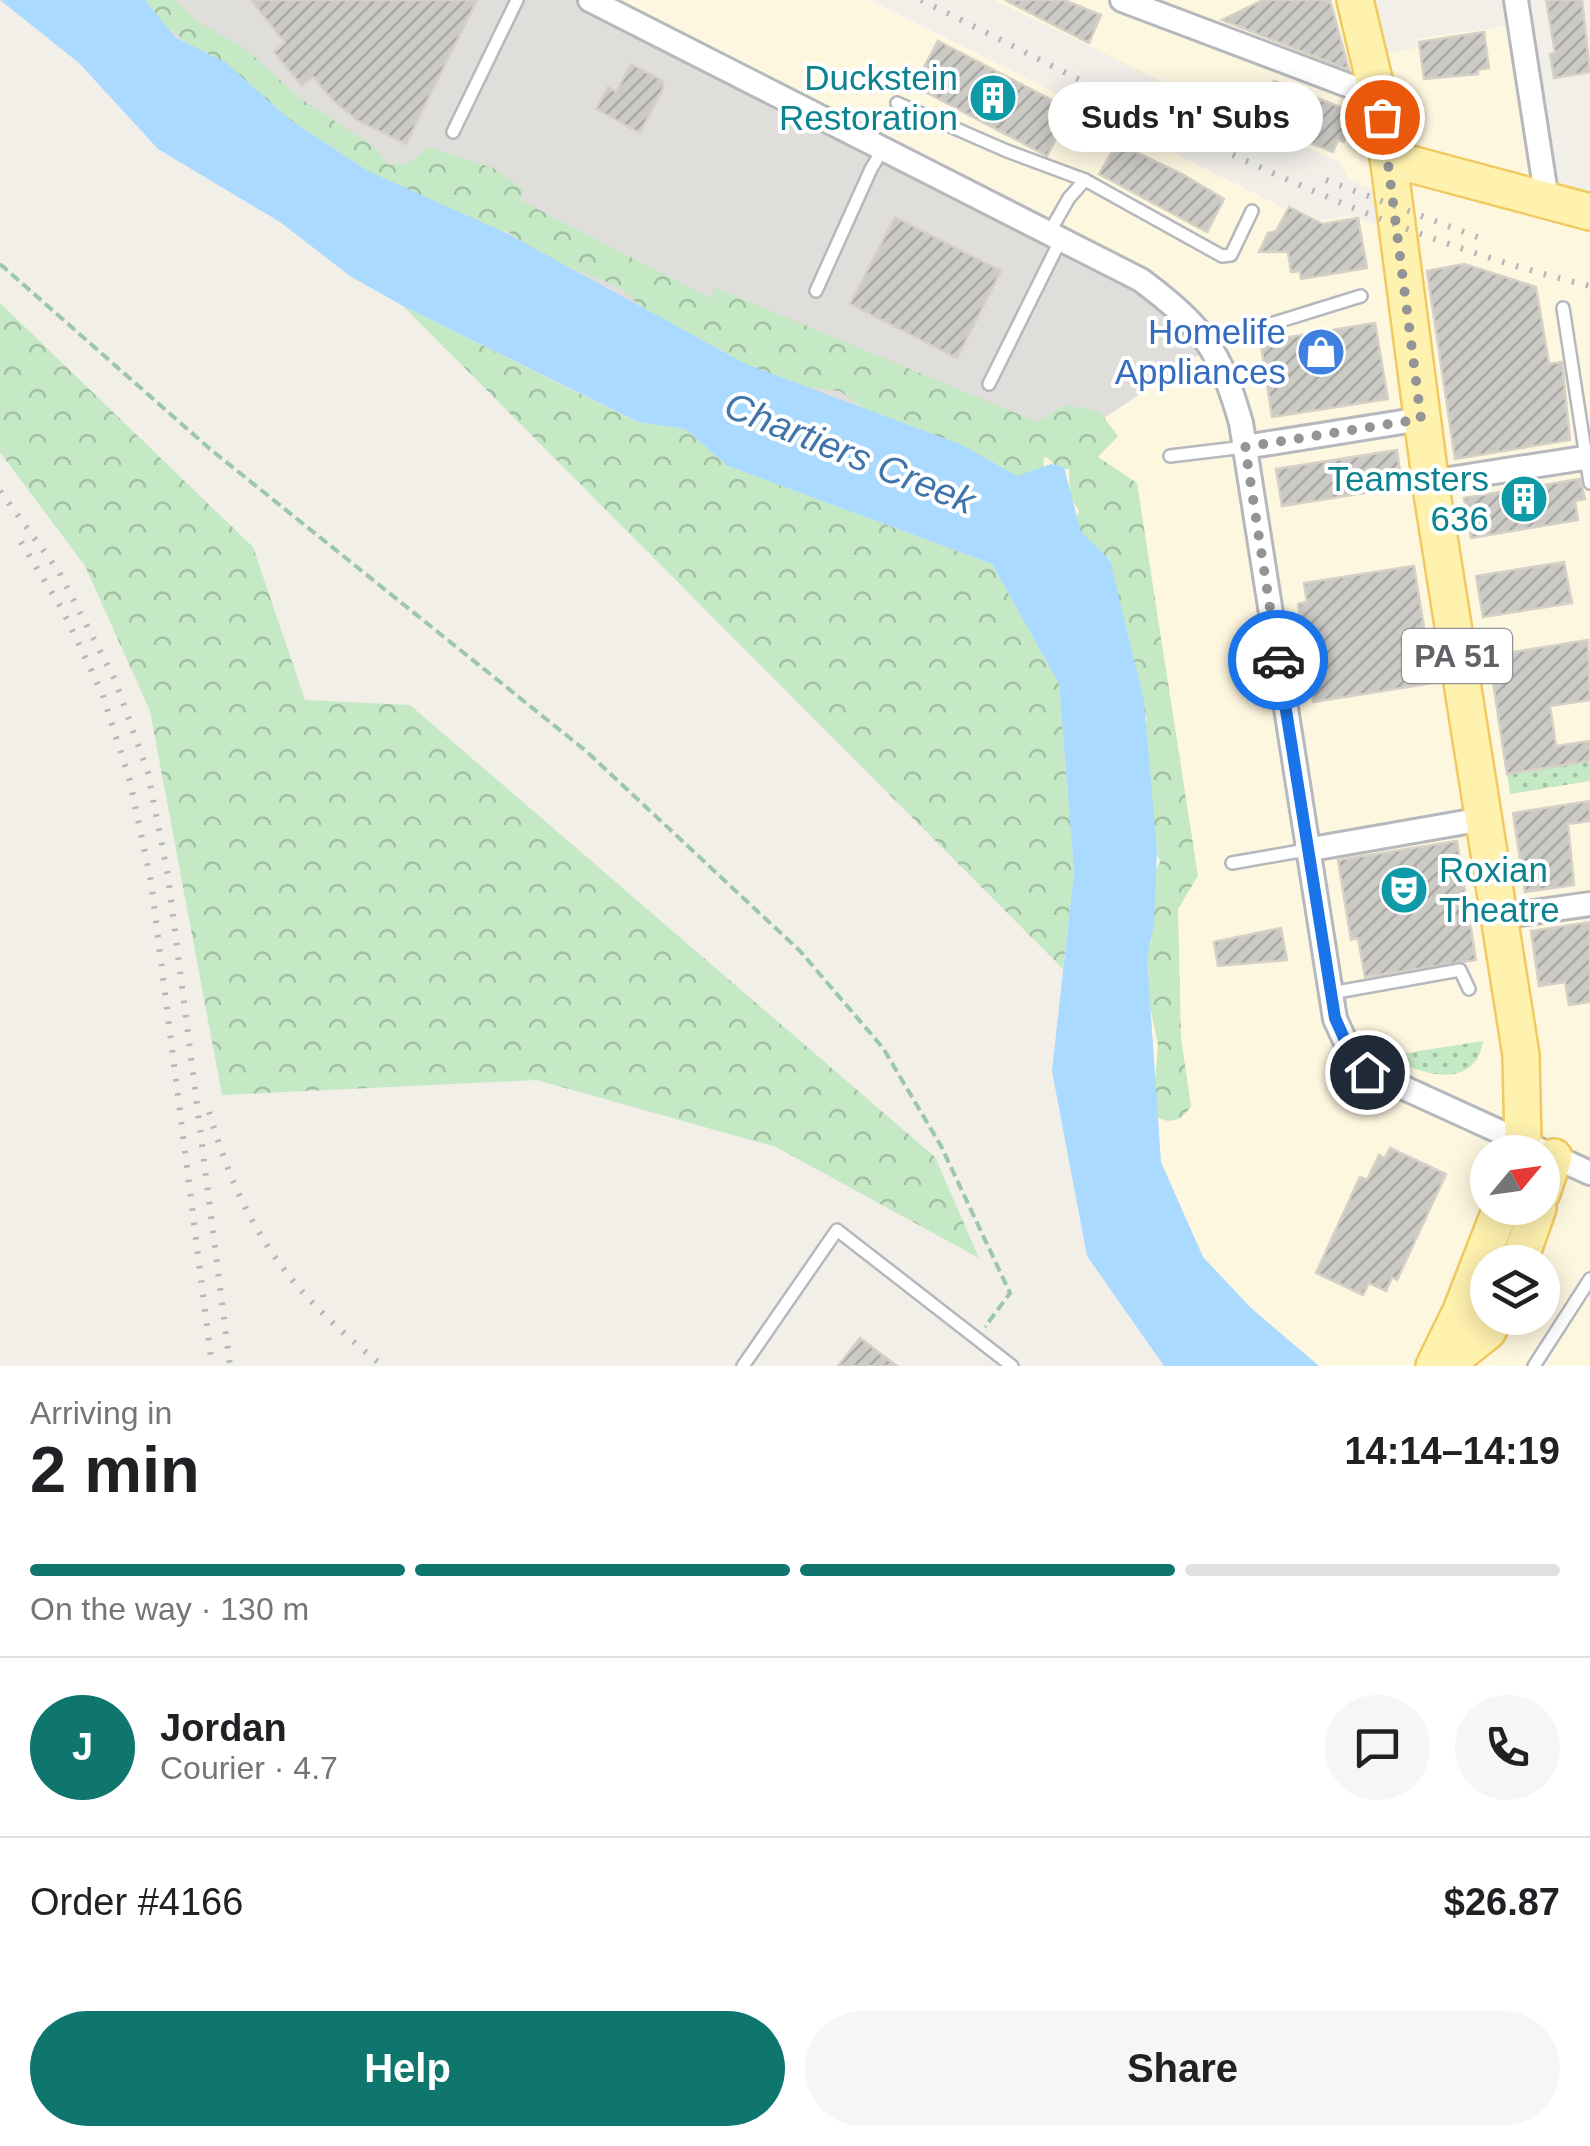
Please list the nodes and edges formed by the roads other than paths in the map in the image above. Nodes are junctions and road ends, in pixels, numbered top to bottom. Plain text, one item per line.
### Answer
1 (517, 0) edge
2 (590, 0) edge
3 (1122, 0) edge
4 (1355, 0) edge
5 (1516, 0) edge
6 (1164, 9) edge
7 (1379, 96) junction
8 (897, 103) dead end
9 (453, 132) dead end
10 (884, 149) junction
11 (1388, 158) junction
12 (1085, 180) junction
13 (1547, 200) junction
14 (1252, 211) dead end
15 (1590, 212) edge
16 (1055, 236) junction
17 (816, 291) dead end
18 (1361, 296) dead end
19 (1562, 308) dead end
20 (1209, 343) junction
21 (989, 384) dead end
22 (1421, 419) junction
23 (1586, 424) edge
24 (1245, 447) junction
25 (1170, 456) dead end
26 (1588, 456) edge
27 (1430, 482) junction
28 (1590, 483) edge
29 (1482, 819) junction
30 (1306, 850) junction
31 (1232, 863) dead end
32 (1590, 904) edge
33 (1498, 917) junction
34 (1468, 989) dead end
35 (1331, 993) junction
36 (1499, 1135) edge
37 (1530, 1135) edge
38 (1560, 1162) edge
39 (1590, 1174) edge
40 (1494, 1225) edge
41 (1590, 1279) edge
42 (1482, 1335) edge
43 (1443, 1361) edge
44 (743, 1366) edge
45 (1012, 1366) edge
46 (1534, 1366) edge

1 - 9 lane
2 - 10 street
3 - 6 street
4 - 7 main road
5 - 13 street
6 - 7 street
7 - 11 main road
8 - 12 lane
10 - 16 street
10 - 17 lane
11 - 13 main road
11 - 22 main road, PA 51
12 - 14 lane
12 - 16 lane
13 - 15 main road
16 - 20 street
16 - 21 lane
18 - 20 lane
19 - 23 lane
20 - 24 street
22 - 24 street
22 - 27 main road, PA 51
23 - 26 lane
24 - 25 lane
24 - 30 street
26 - 27 street
26 - 28 lane
27 - 29 main road, PA 51
29 - 30 street
29 - 33 main road, PA 51
30 - 31 lane
30 - 35 street
32 - 33 street
33 - 37 main road, PA 51
34 - 35 lane
35 - 36 street
38 - 39 street
40 - 43 main road
41 - 46 lane
42 - 43 main road
44 - 45 lane

